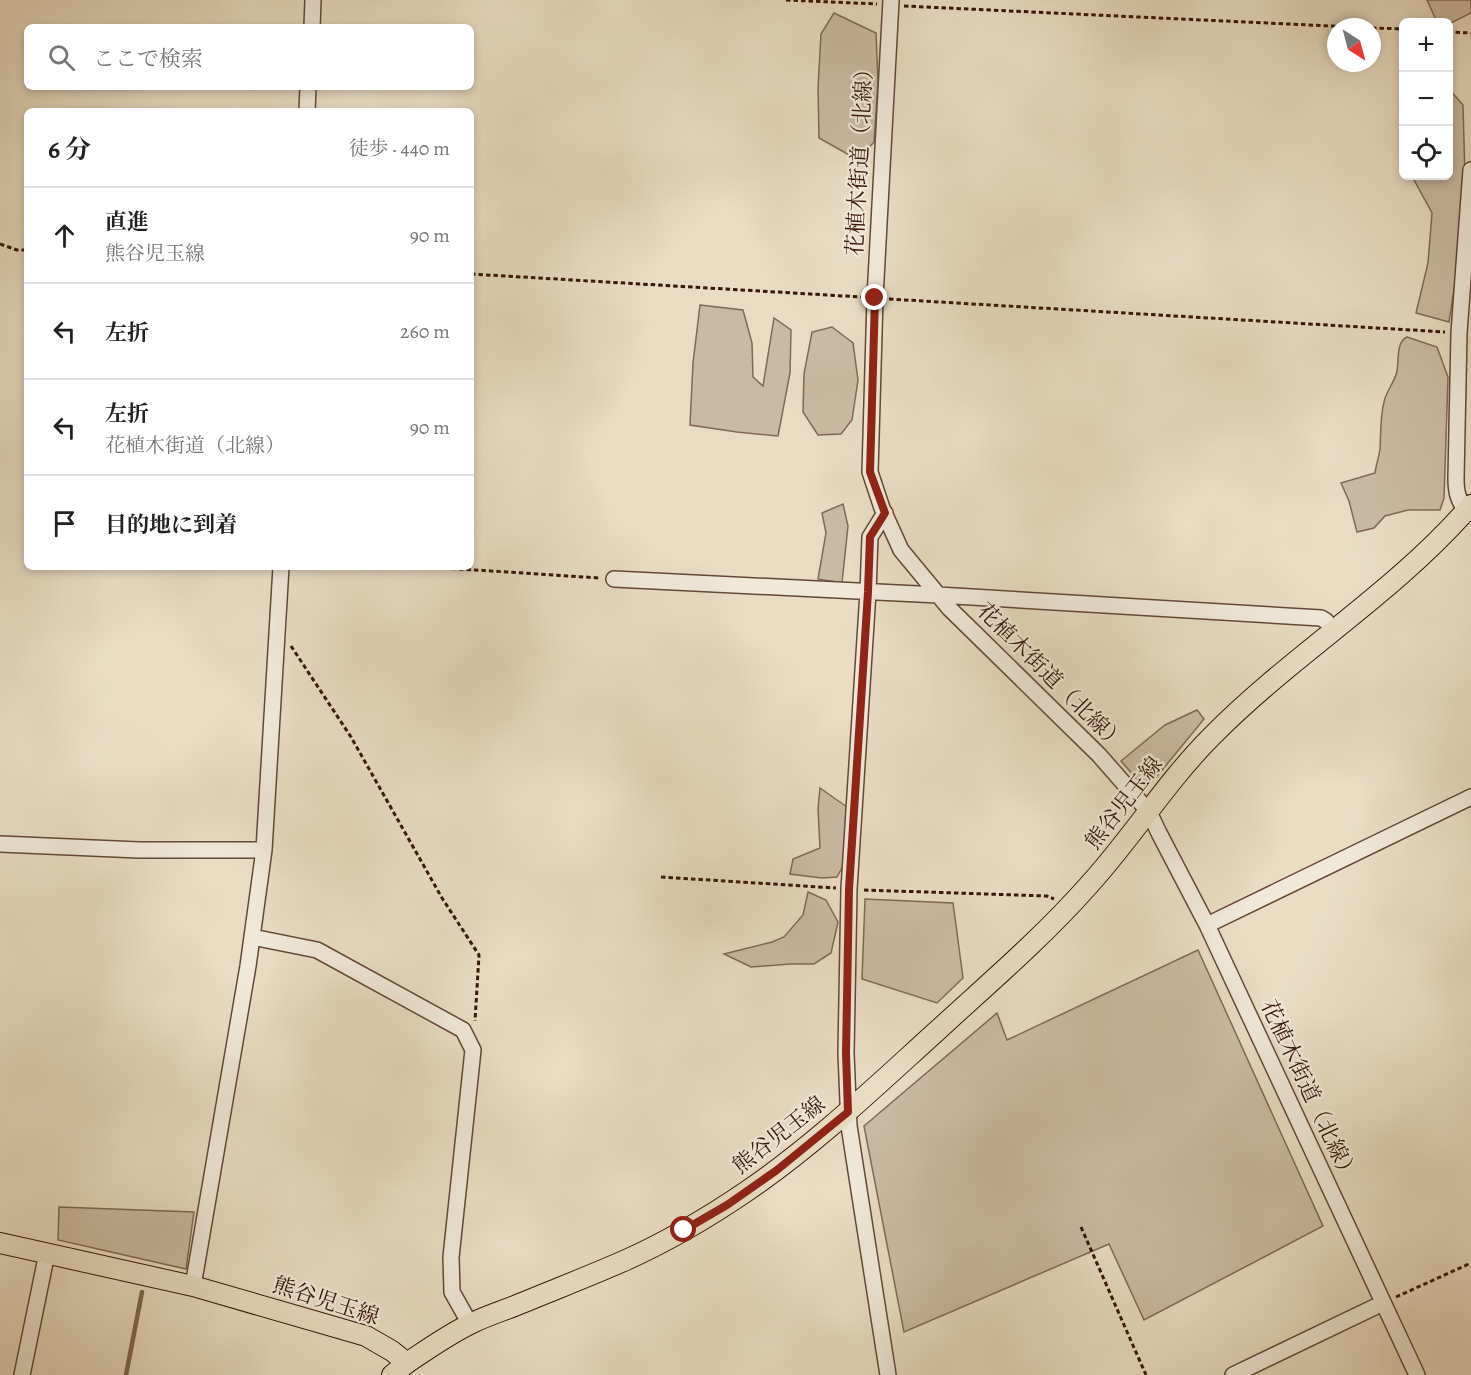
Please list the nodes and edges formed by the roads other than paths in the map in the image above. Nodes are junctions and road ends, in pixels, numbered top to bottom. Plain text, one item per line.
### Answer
1 (313, 0) edge
2 (890, 2) edge
3 (312, 24) edge
4 (308, 90) edge
5 (307, 108) edge
6 (1471, 170) edge
7 (1459, 333) junction
8 (1471, 350) edge
9 (1469, 508) edge
10 (885, 513) junction
11 (281, 570) edge
12 (614, 579) road end
13 (868, 592) junction
14 (938, 595) junction
15 (1334, 630) junction
16 (1471, 797) edge
17 (1149, 812) junction
18 (0, 844) edge
19 (264, 850) junction
20 (1207, 925) junction
21 (252, 937) junction
22 (848, 1112) junction
23 (0, 1243) edge
24 (47, 1253) junction
25 (193, 1286) junction
26 (1383, 1303) junction
27 (470, 1324) junction
28 (399, 1369) edge
29 (22, 1375) edge
30 (888, 1375) edge
31 (1233, 1375) edge
32 (1417, 1375) edge

1 - 3 street
2 - 10 street, 花植木街道（北線）
4 - 5 street
6 - 7 street
7 - 8 street
7 - 9 street
9 - 15 main road, 熊谷児玉線
10 - 13 street
10 - 14 street, 花植木街道（北線）
11 - 19 street
12 - 13 street
13 - 14 street
13 - 22 street
14 - 15 street
14 - 17 street, 花植木街道（北線）
15 - 17 main road, 熊谷児玉線
16 - 20 street
17 - 20 street, 花植木街道（北線）
17 - 22 main road, 熊谷児玉線
18 - 19 street
19 - 21 street
20 - 26 street, 花植木街道（北線）
21 - 25 street
21 - 27 street
22 - 27 main road, 熊谷児玉線
22 - 30 street
23 - 24 main road, 熊谷児玉線
24 - 25 main road, 熊谷児玉線
24 - 29 street
25 - 28 main road, 熊谷児玉線
26 - 31 street
26 - 32 street, 花植木街道（北線）
27 - 28 main road, 熊谷児玉線

